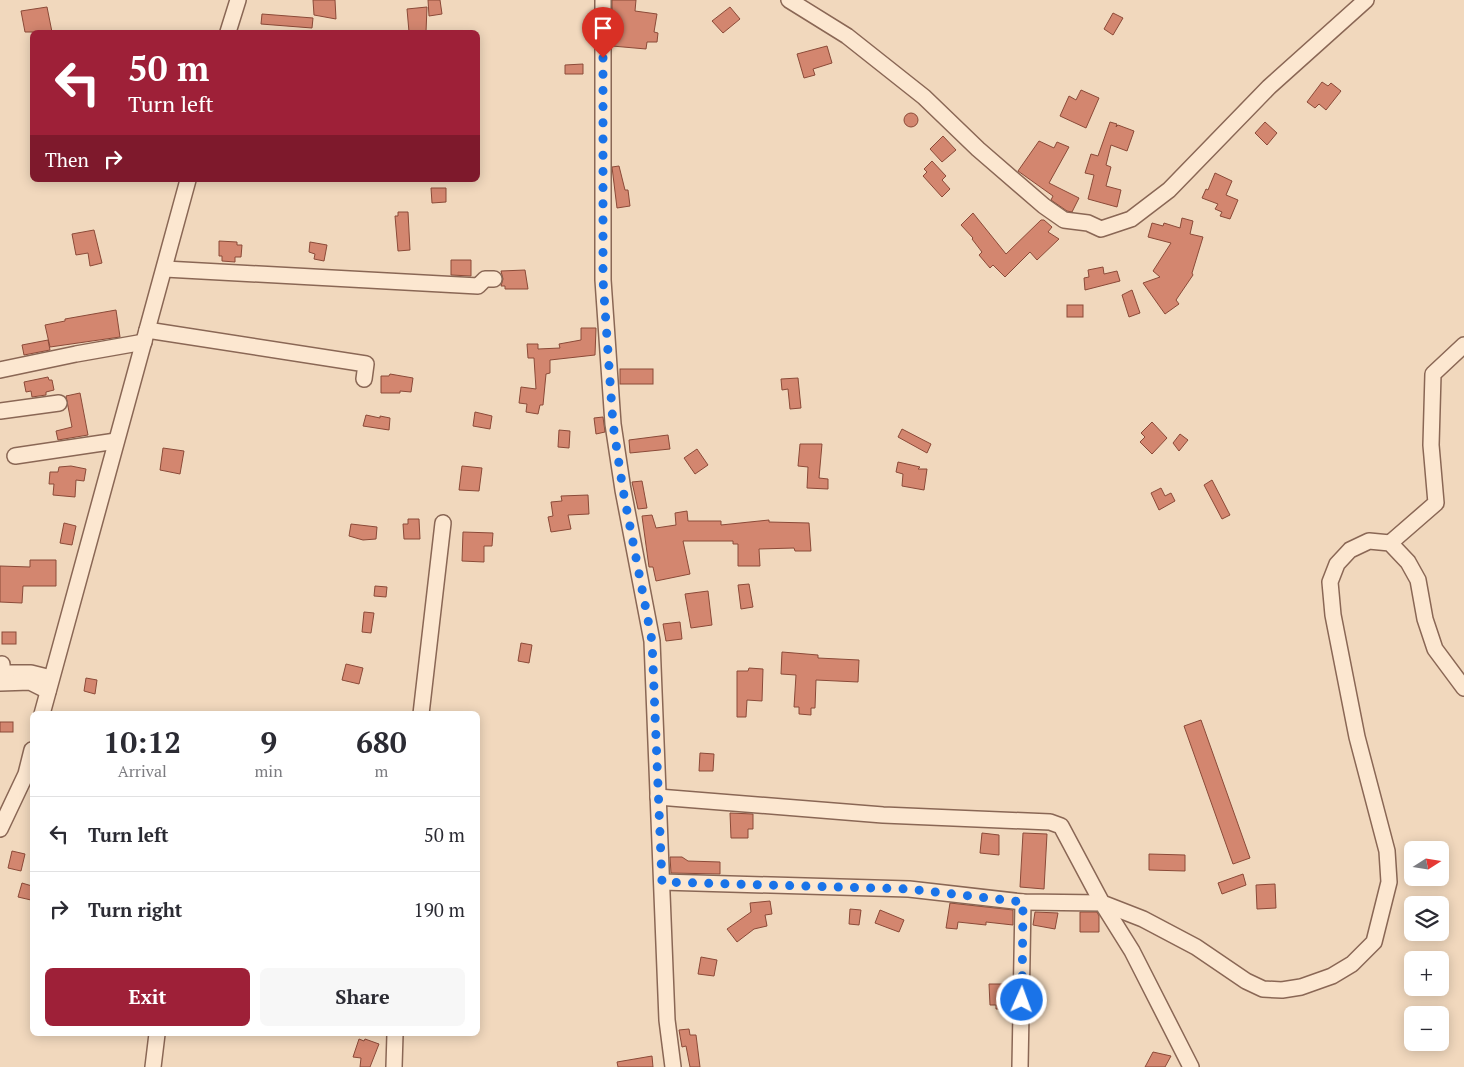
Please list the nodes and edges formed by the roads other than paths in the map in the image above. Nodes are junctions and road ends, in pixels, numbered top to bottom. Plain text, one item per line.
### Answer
1 (238, 0) edge
2 (603, 0) edge
3 (789, 0) edge
4 (1366, 0) edge
5 (229, 30) edge
6 (187, 182) edge
7 (165, 268) junction
8 (494, 279) dead end
9 (146, 336) junction
10 (1464, 345) edge
11 (0, 370) edge
12 (364, 379) dead end
13 (59, 403) dead end
14 (0, 411) edge
15 (116, 441) junction
16 (15, 456) dead end
17 (443, 523) dead end
18 (1390, 543) junction
19 (2, 664) dead end
20 (0, 683) edge
21 (50, 685) junction
22 (1464, 688) edge
23 (43, 711) edge
24 (421, 711) edge
25 (29, 775) edge
26 (658, 796) junction
27 (0, 829) edge
28 (662, 882) junction
29 (1023, 902) junction
30 (1102, 903) junction
31 (157, 1036) edge
32 (395, 1036) edge
33 (153, 1067) edge
34 (394, 1067) edge
35 (674, 1067) edge
36 (1020, 1067) edge
37 (1191, 1067) edge

1 - 5 street
2 - 26 street
3 - 4 street
6 - 7 street
7 - 8 street
7 - 9 street
9 - 11 street
9 - 12 street
9 - 15 street
10 - 18 street
13 - 14 street
15 - 16 street
15 - 21 street
17 - 24 street
18 - 22 street
18 - 30 street
19 - 21 street
20 - 21 street
21 - 23 street
25 - 27 street
26 - 28 street
26 - 30 street
28 - 29 street
28 - 35 street
29 - 30 street
29 - 36 street
30 - 37 street
31 - 33 street
32 - 34 street

